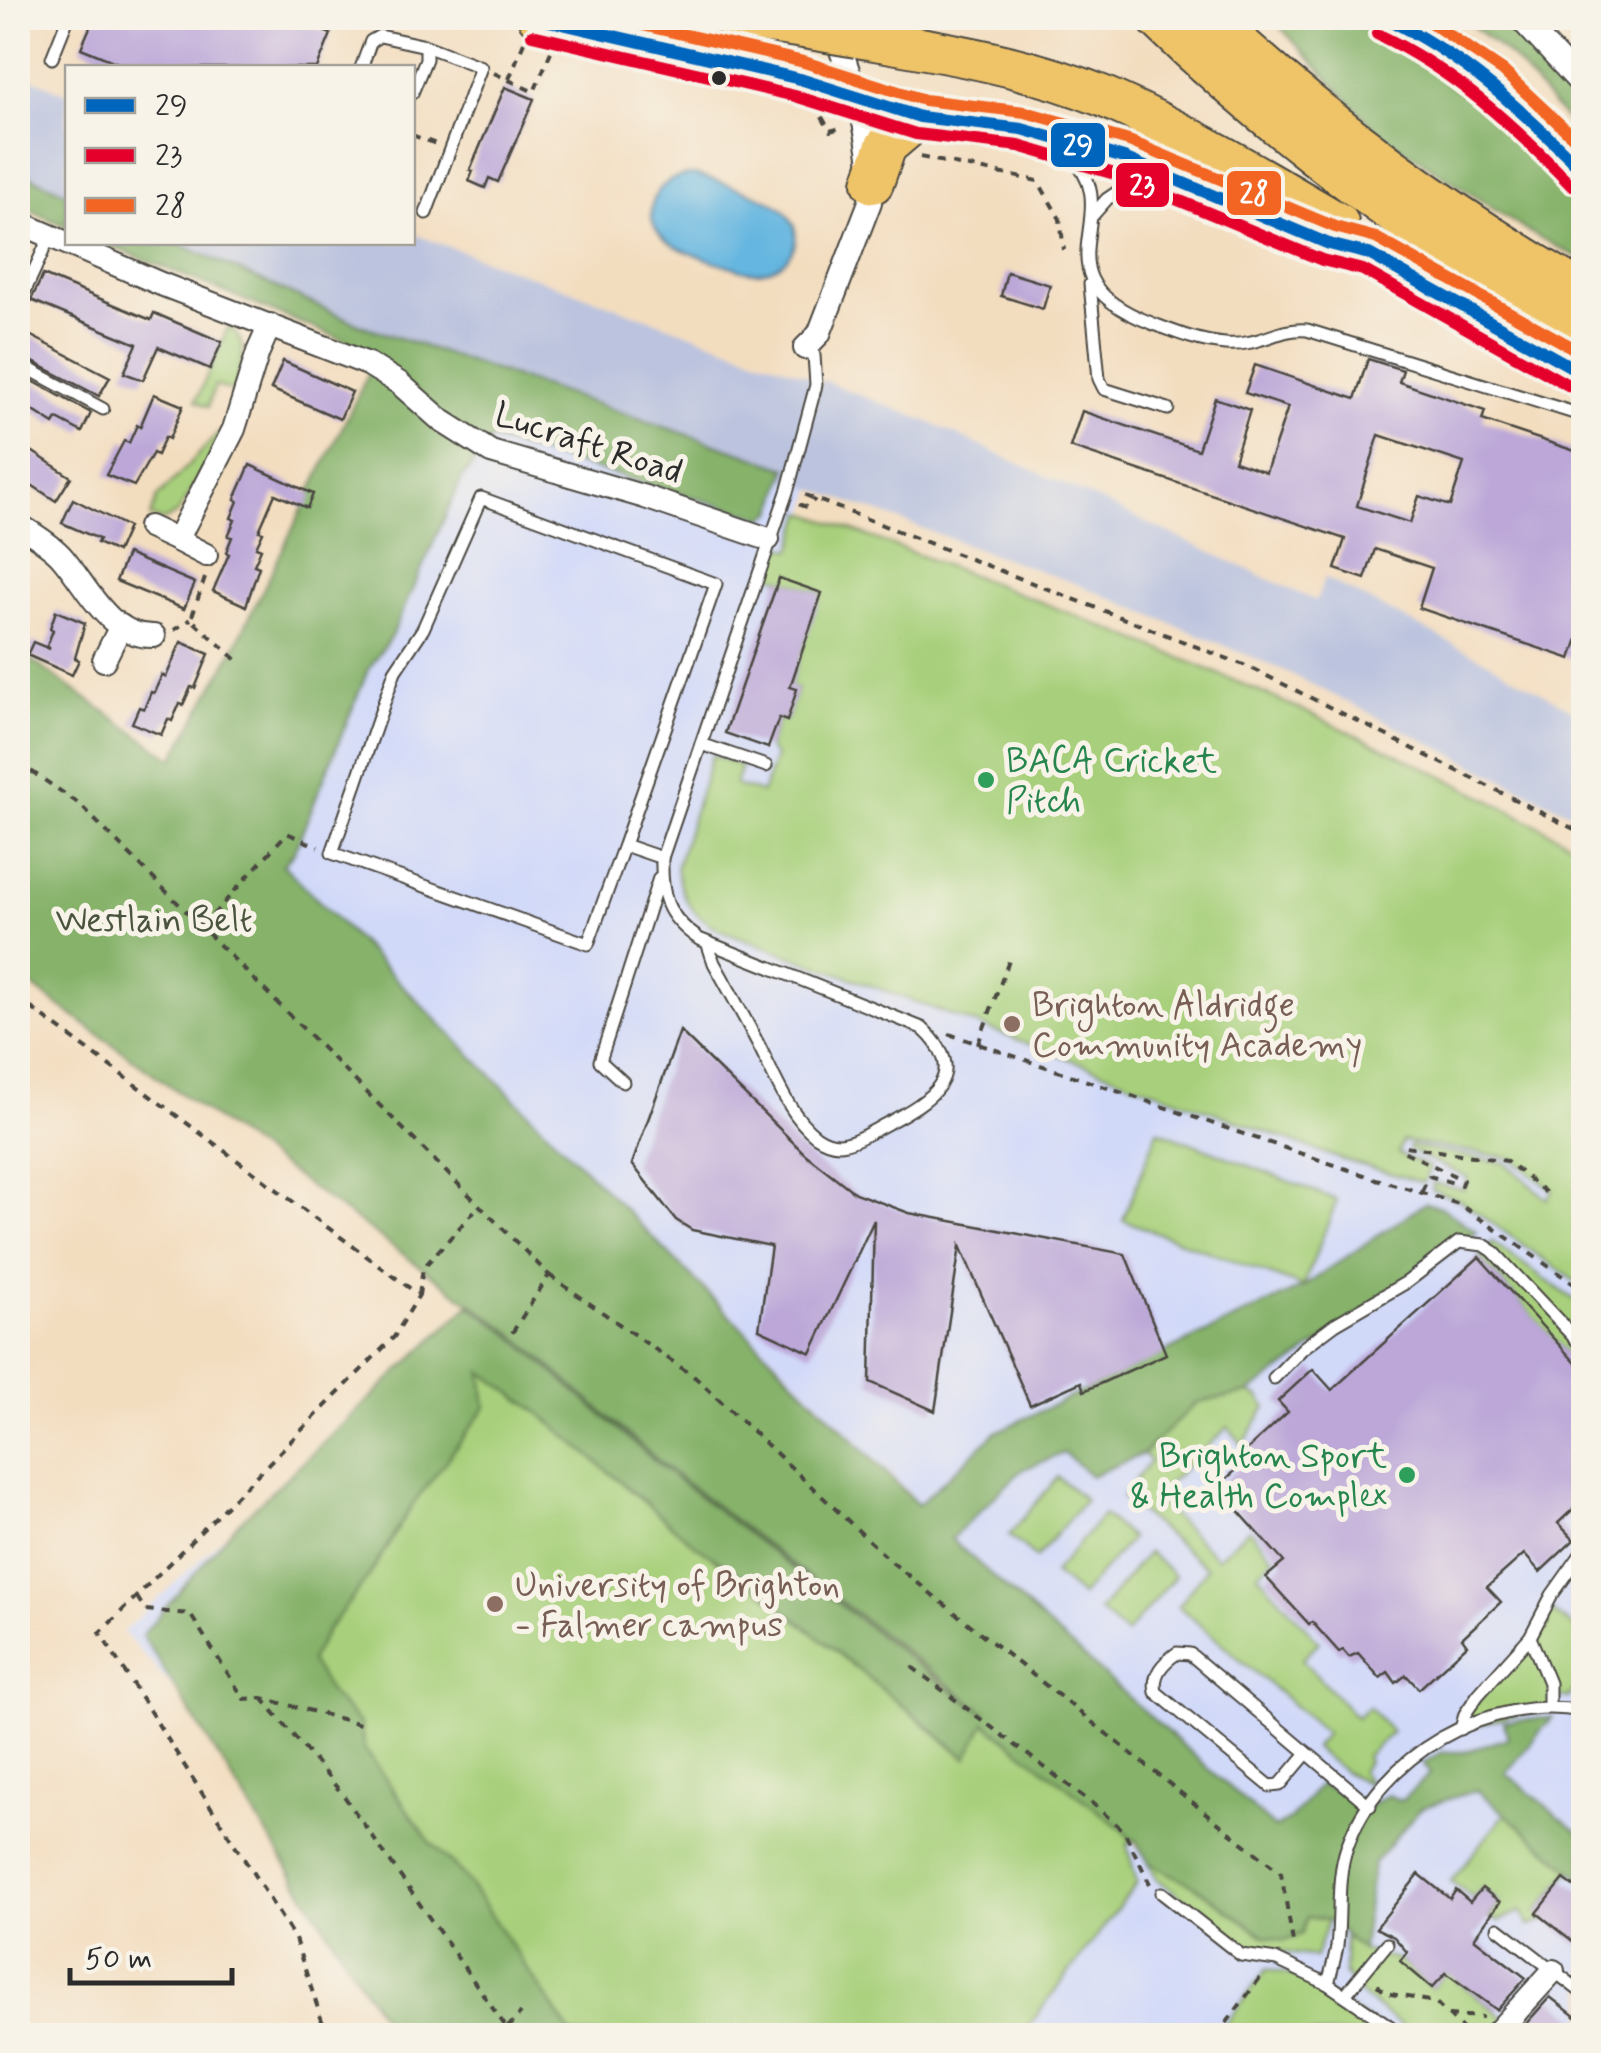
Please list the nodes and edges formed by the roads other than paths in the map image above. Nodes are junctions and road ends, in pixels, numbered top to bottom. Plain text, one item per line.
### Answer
1 (68, 18) edge
2 (536, 18) edge
3 (733, 18) edge
4 (1157, 18) edge
5 (1210, 18) edge
6 (1385, 18) edge
7 (1520, 18) edge
8 (830, 27) edge
9 (426, 46) junction
10 (52, 58) dead end
11 (361, 65) edge
12 (415, 86) edge
13 (1584, 87) edge
14 (920, 118) junction
15 (869, 136) junction
16 (1051, 136) junction
17 (1154, 168) junction
18 (1584, 173) edge
19 (426, 214) dead end
20 (1092, 216) junction
21 (18, 222) edge
22 (50, 236) junction
23 (65, 242) edge
24 (72, 245) edge
25 (1369, 254) junction
26 (1088, 270) junction
27 (1584, 293) edge
28 (18, 306) edge
29 (270, 325) junction
30 (1584, 336) edge
31 (805, 348) joint
32 (18, 363) edge
33 (1584, 374) edge
34 (103, 409) dead end
35 (1168, 409) dead end
36 (1584, 416) edge
37 (18, 524) edge
38 (150, 527) dead end
39 (768, 539) junction
40 (177, 540) junction
41 (207, 560) road end
42 (120, 626) junction
43 (154, 636) dead end
44 (104, 660) dead end
45 (701, 744) junction
46 (766, 766) dead end
47 (624, 845) junction
48 (662, 864) junction
49 (707, 942) junction
50 (624, 1082) dead end
51 (1584, 1348) edge
52 (1274, 1378) dead end
53 (1584, 1550) edge
54 (1530, 1637) junction
55 (1549, 1707) junction
56 (1582, 1712) edge
57 (1461, 1729) junction
58 (1307, 1752) junction
59 (1370, 1806) junction
60 (1162, 1893) road end
61 (1498, 1928) dead end
62 (1387, 1944) dead end
63 (1552, 1971) junction
64 (1328, 1984) junction
65 (1584, 1994) edge
66 (1345, 1995) junction
67 (1404, 2036) edge
68 (1494, 2036) edge

1 - 10 lane
2 - 15 main road
3 - 8 highway
4 - 30 highway
5 - 27 highway
6 - 18 highway
7 - 13 street
8 - 15 street
8 - 25 highway
9 - 11 lane
9 - 12 lane
9 - 19 lane
14 - 15 highway
14 - 15 highway
14 - 16 highway
15 - 31 street
16 - 17 highway
16 - 20 lane
17 - 20 lane
17 - 25 highway
20 - 26 lane
21 - 22 street, Lucraft Road
22 - 23 street, Lucraft Road
22 - 28 lane
24 - 29 street, Lucraft Road
25 - 33 highway
26 - 35 lane
26 - 36 lane
29 - 39 street, Lucraft Road
29 - 40 street
31 - 39 lane
32 - 34 lane
37 - 42 street
38 - 40 street
39 - 45 lane
40 - 41 street
42 - 43 street
42 - 44 street
45 - 46 lane
45 - 48 lane
47 - 47 lane
47 - 48 lane
48 - 49 lane
48 - 50 lane
49 - 49 lane
51 - 52 lane
53 - 54 lane
54 - 55 lane
54 - 57 lane
55 - 56 lane
55 - 57 lane
57 - 59 lane
58 - 58 lane
58 - 59 lane
59 - 64 lane
60 - 64 lane
61 - 63 lane
62 - 66 lane
63 - 65 lane
63 - 68 street
64 - 66 lane
66 - 67 lane

